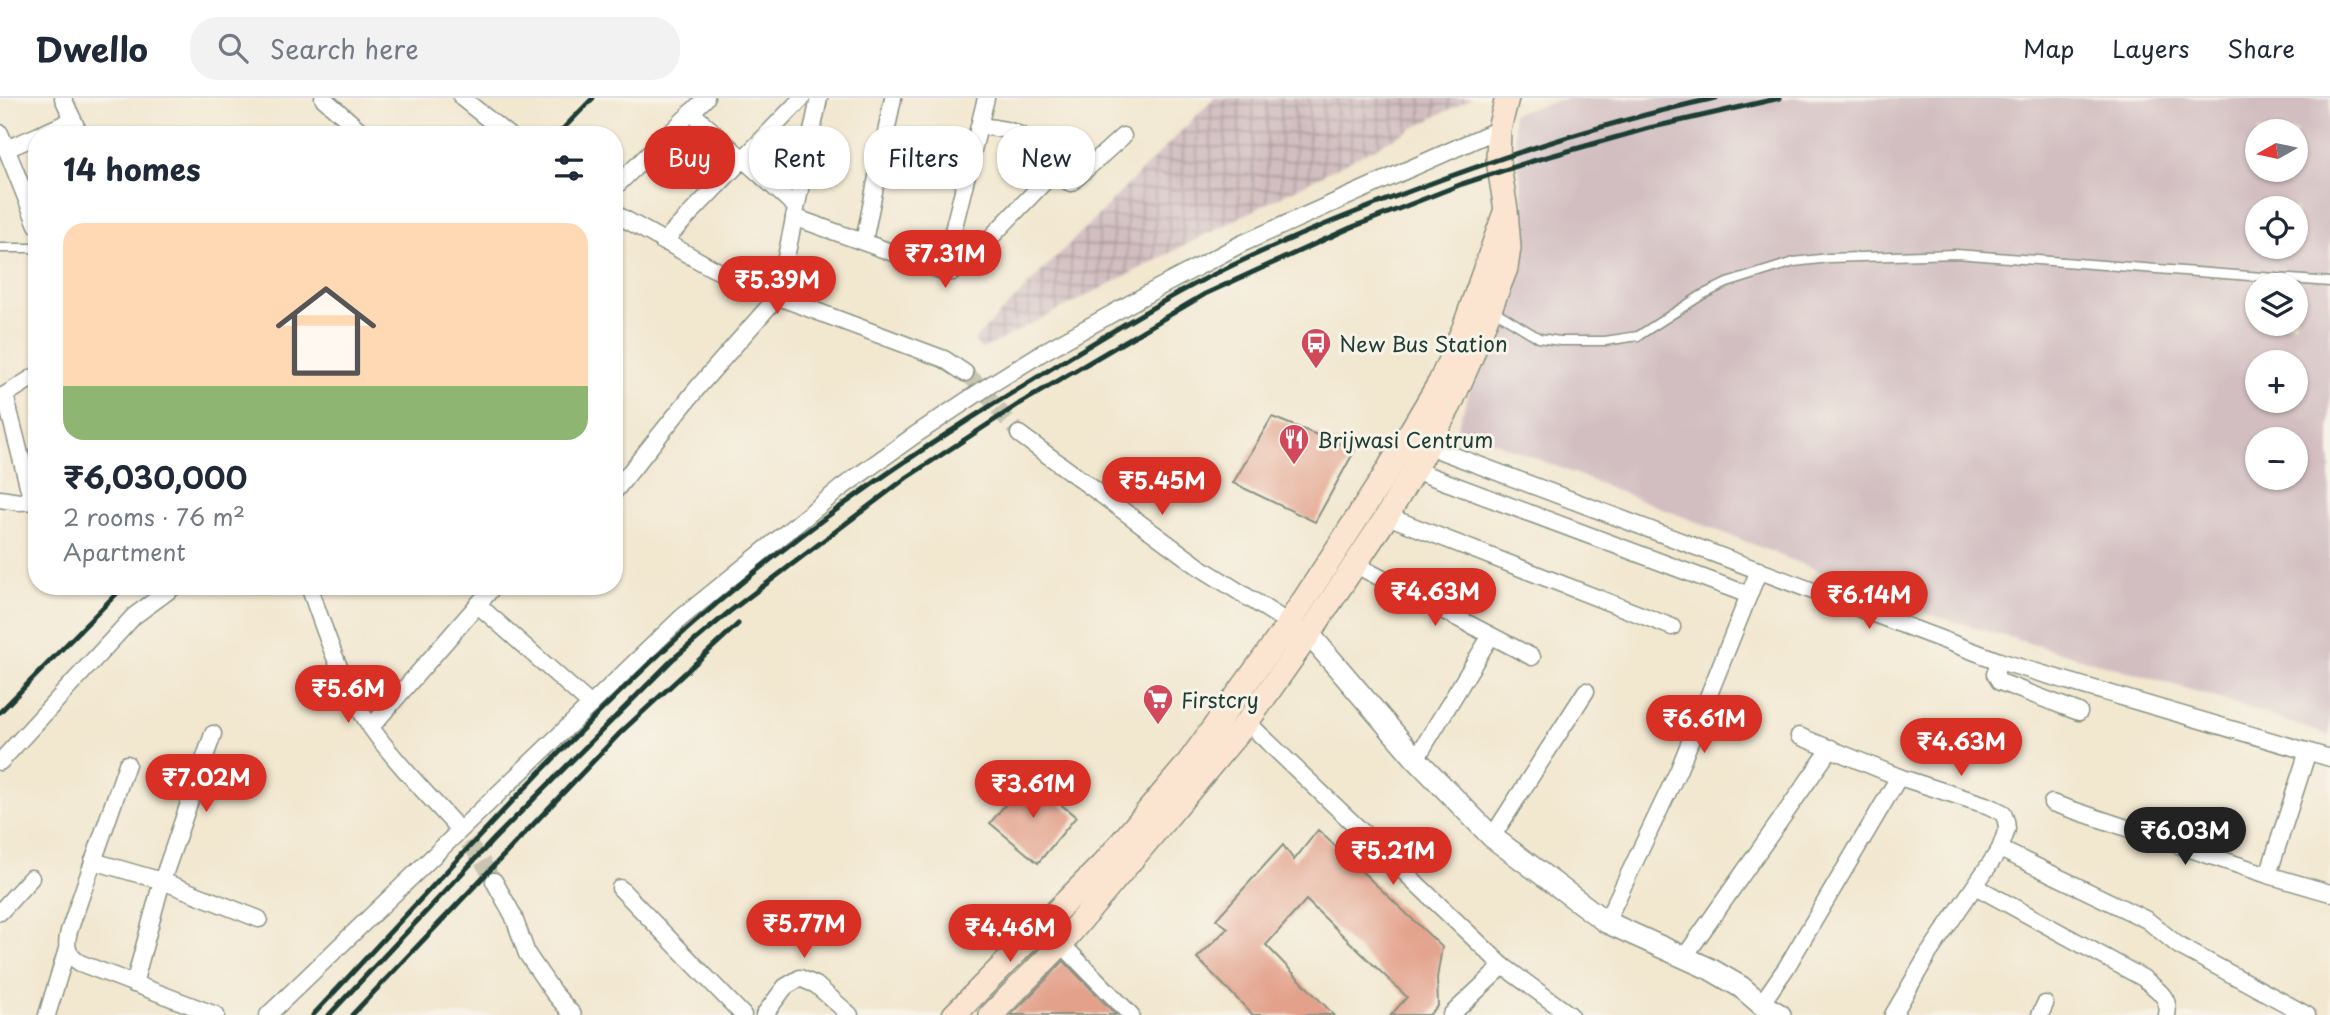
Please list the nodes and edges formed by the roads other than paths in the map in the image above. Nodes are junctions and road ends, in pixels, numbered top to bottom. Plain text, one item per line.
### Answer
1 (63, 98) edge
2 (323, 98) edge
3 (462, 98) edge
4 (706, 98) edge
5 (802, 98) edge
6 (818, 98) edge
7 (893, 98) edge
8 (986, 98) edge
9 (1507, 98) edge
10 (691, 112) junction
11 (76, 126) edge
12 (355, 126) edge
13 (497, 126) edge
14 (980, 126) edge
15 (1499, 129) junction
16 (0, 133) edge
17 (1124, 136) dead end
18 (28, 139) edge
19 (6, 149) junction
20 (743, 159) junction
21 (1095, 162) edge
22 (623, 179) edge
23 (964, 189) edge
24 (1038, 189) edge
25 (28, 203) edge
26 (1506, 210) junction
27 (795, 212) junction
28 (623, 218) edge
29 (864, 241) junction
30 (663, 242) junction
31 (0, 248) edge
32 (28, 248) edge
33 (943, 271) junction
34 (2330, 282) edge
35 (778, 296) junction
36 (1490, 309) junction
37 (965, 373) tunnel mouth
38 (28, 381) edge
39 (3, 397) edge
40 (1019, 434) tunnel mouth
41 (1418, 441) junction
42 (1414, 470) junction
43 (28, 481) edge
44 (623, 481) edge
45 (0, 499) edge
46 (28, 501) edge
47 (1387, 516) junction
48 (1354, 564) junction
49 (1759, 570) junction
50 (163, 595) edge
51 (312, 595) edge
52 (486, 595) edge
53 (1749, 595) junction
54 (478, 605) junction
55 (1288, 624) junction
56 (1672, 627) dead end
57 (1309, 635) junction
58 (1490, 637) junction
59 (1532, 657) dead end
60 (1999, 661) junction
61 (1586, 691) dead end
62 (591, 705) junction
63 (2079, 712) dead end
64 (1247, 722) junction
65 (371, 727) junction
66 (213, 734) dead end
67 (1799, 736) dead end
68 (1831, 748) junction
69 (2308, 751) junction
70 (2330, 758) edge
71 (1416, 759) junction
72 (0, 762) edge
73 (127, 764) dead end
74 (1899, 777) junction
75 (2052, 803) dead end
76 (453, 824) tunnel mouth
77 (1492, 837) junction
78 (2000, 849) junction
79 (93, 861) junction
80 (2268, 875) junction
81 (31, 878) dead end
82 (162, 881) junction
83 (494, 881) tunnel mouth
84 (1975, 886) junction
85 (620, 888) dead end
86 (2330, 893) edge
87 (0, 912) edge
88 (259, 919) dead end
89 (1606, 922) junction
90 (1043, 925) junction
91 (1061, 944) junction
92 (67, 948) junction
93 (1683, 958) junction
94 (1503, 966) junction
95 (134, 984) junction
96 (1771, 1010) edge
97 (47, 1015) edge
98 (216, 1015) edge
99 (268, 1015) edge
100 (573, 1015) edge
101 (743, 1015) edge
102 (764, 1015) edge
103 (850, 1015) edge
104 (954, 1015) edge
105 (991, 1015) edge
106 (1131, 1015) edge
107 (1451, 1015) edge
108 (1570, 1015) edge
109 (1893, 1015) edge
110 (2167, 1015) edge
111 (2307, 1015) edge

1 - 11 street
2 - 12 street
3 - 13 street
4 - 10 street
5 - 20 street
6 - 27 street
7 - 29 street
8 - 14 street
9 - 15 main road
10 - 20 street
10 - 22 street
15 - 26 main road
15 - 62 street
16 - 19 street
17 - 21 street
18 - 19 street
19 - 25 street
20 - 27 street
20 - 30 street
23 - 33 street
24 - 33 street
26 - 36 main road
26 - 41 main road
27 - 29 street
27 - 35 street
28 - 30 street
29 - 33 street
30 - 35 street
31 - 32 lane
34 - 36 lane
35 - 37 street
35 - 44 street
36 - 41 main road
38 - 39 street
39 - 43 street
40 - 55 street
41 - 42 main road
41 - 49 street
41 - 55 main road
42 - 47 main road
42 - 53 street
45 - 46 street
47 - 48 main road
47 - 56 street
48 - 57 main road
48 - 58 street
49 - 53 street
49 - 60 street
50 - 72 street
51 - 65 street
52 - 54 street
53 - 89 street
54 - 62 street
54 - 65 street
55 - 57 street
55 - 90 main road
57 - 64 main road
57 - 71 street
58 - 59 street
58 - 71 street
60 - 63 street
60 - 69 street
61 - 77 street
62 - 99 street
64 - 91 main road
64 - 94 street
65 - 76 street
66 - 82 street
67 - 68 street
68 - 74 street
68 - 93 street
69 - 70 street
69 - 80 street
71 - 77 street
73 - 79 street
74 - 78 street
74 - 96 street
75 - 80 street
77 - 89 street
78 - 84 street
78 - 111 street
79 - 82 street
79 - 92 street
80 - 86 street
81 - 87 street
82 - 88 street
82 - 95 street
83 - 100 street
84 - 109 street
84 - 110 street
85 - 101 street
89 - 93 street
90 - 91 street
90 - 104 main road
91 - 105 main road
91 - 106 street
92 - 95 street
92 - 97 street
93 - 96 street
94 - 107 street
94 - 108 street
95 - 98 street
102 - 103 street

